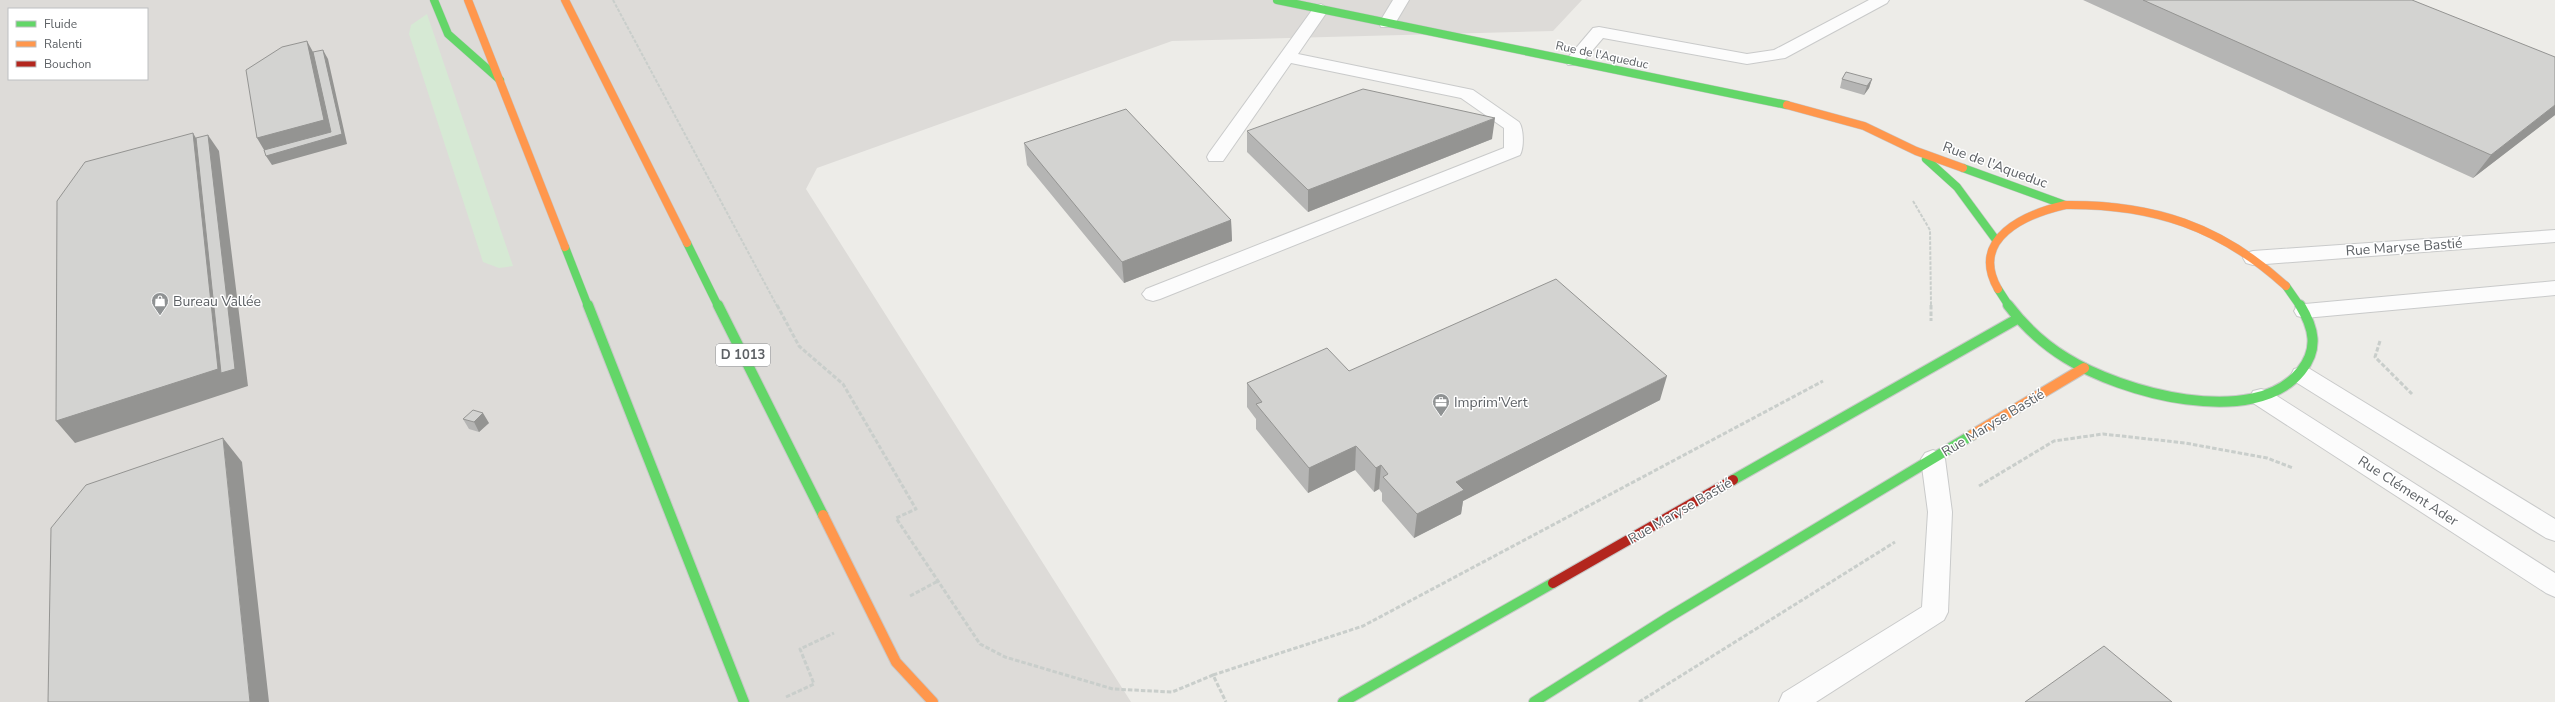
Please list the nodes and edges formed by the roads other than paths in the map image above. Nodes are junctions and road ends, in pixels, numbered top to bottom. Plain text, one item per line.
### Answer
1 (434, 0) edge
2 (468, 0) edge
3 (565, 0) edge
4 (1277, 0) edge
5 (1401, 0) edge
6 (1881, 0) edge
7 (1321, 9) junction
8 (1387, 23) junction
9 (1287, 57) junction
10 (1574, 61) junction
11 (500, 80) junction
12 (1916, 151) junction
13 (1216, 157) dead end
14 (2065, 205) junction
15 (2555, 236) edge
16 (1996, 240) junction
17 (2253, 258) junction
18 (2555, 288) edge
19 (1154, 294) dead end
20 (2305, 311) junction
21 (2017, 319) junction
22 (2084, 368) junction
23 (2302, 375) junction
24 (2261, 397) junction
25 (1933, 459) junction
26 (2555, 531) edge
27 (2555, 586) edge
28 (744, 702) edge
29 (933, 702) edge
30 (1343, 702) edge
31 (1534, 702) edge
32 (1793, 702) edge

1 - 11 main road
2 - 11 main road
3 - 29 main road, D 1013
4 - 7 main road, Rue de l'Aqueduc
5 - 8 street
6 - 10 street
7 - 8 main road, Rue de l'Aqueduc
7 - 9 street
8 - 10 main road, Rue de l'Aqueduc
9 - 13 street
9 - 19 street
10 - 12 main road, Rue de l'Aqueduc
11 - 28 main road
12 - 14 main road, Rue de l'Aqueduc
12 - 16 main road, Rue de l'Aqueduc
14 - 16 main road
14 - 17 main road
15 - 17 street, Rue Maryse Bastié
16 - 21 main road
17 - 20 main road
18 - 20 street
20 - 23 main road
21 - 22 main road
21 - 30 main road, Rue Maryse Bastié
22 - 24 main road
22 - 25 main road, Rue Maryse Bastié
23 - 24 main road
23 - 26 street
24 - 27 street, Rue Clément Ader
25 - 31 main road, Rue Maryse Bastié
25 - 32 street

